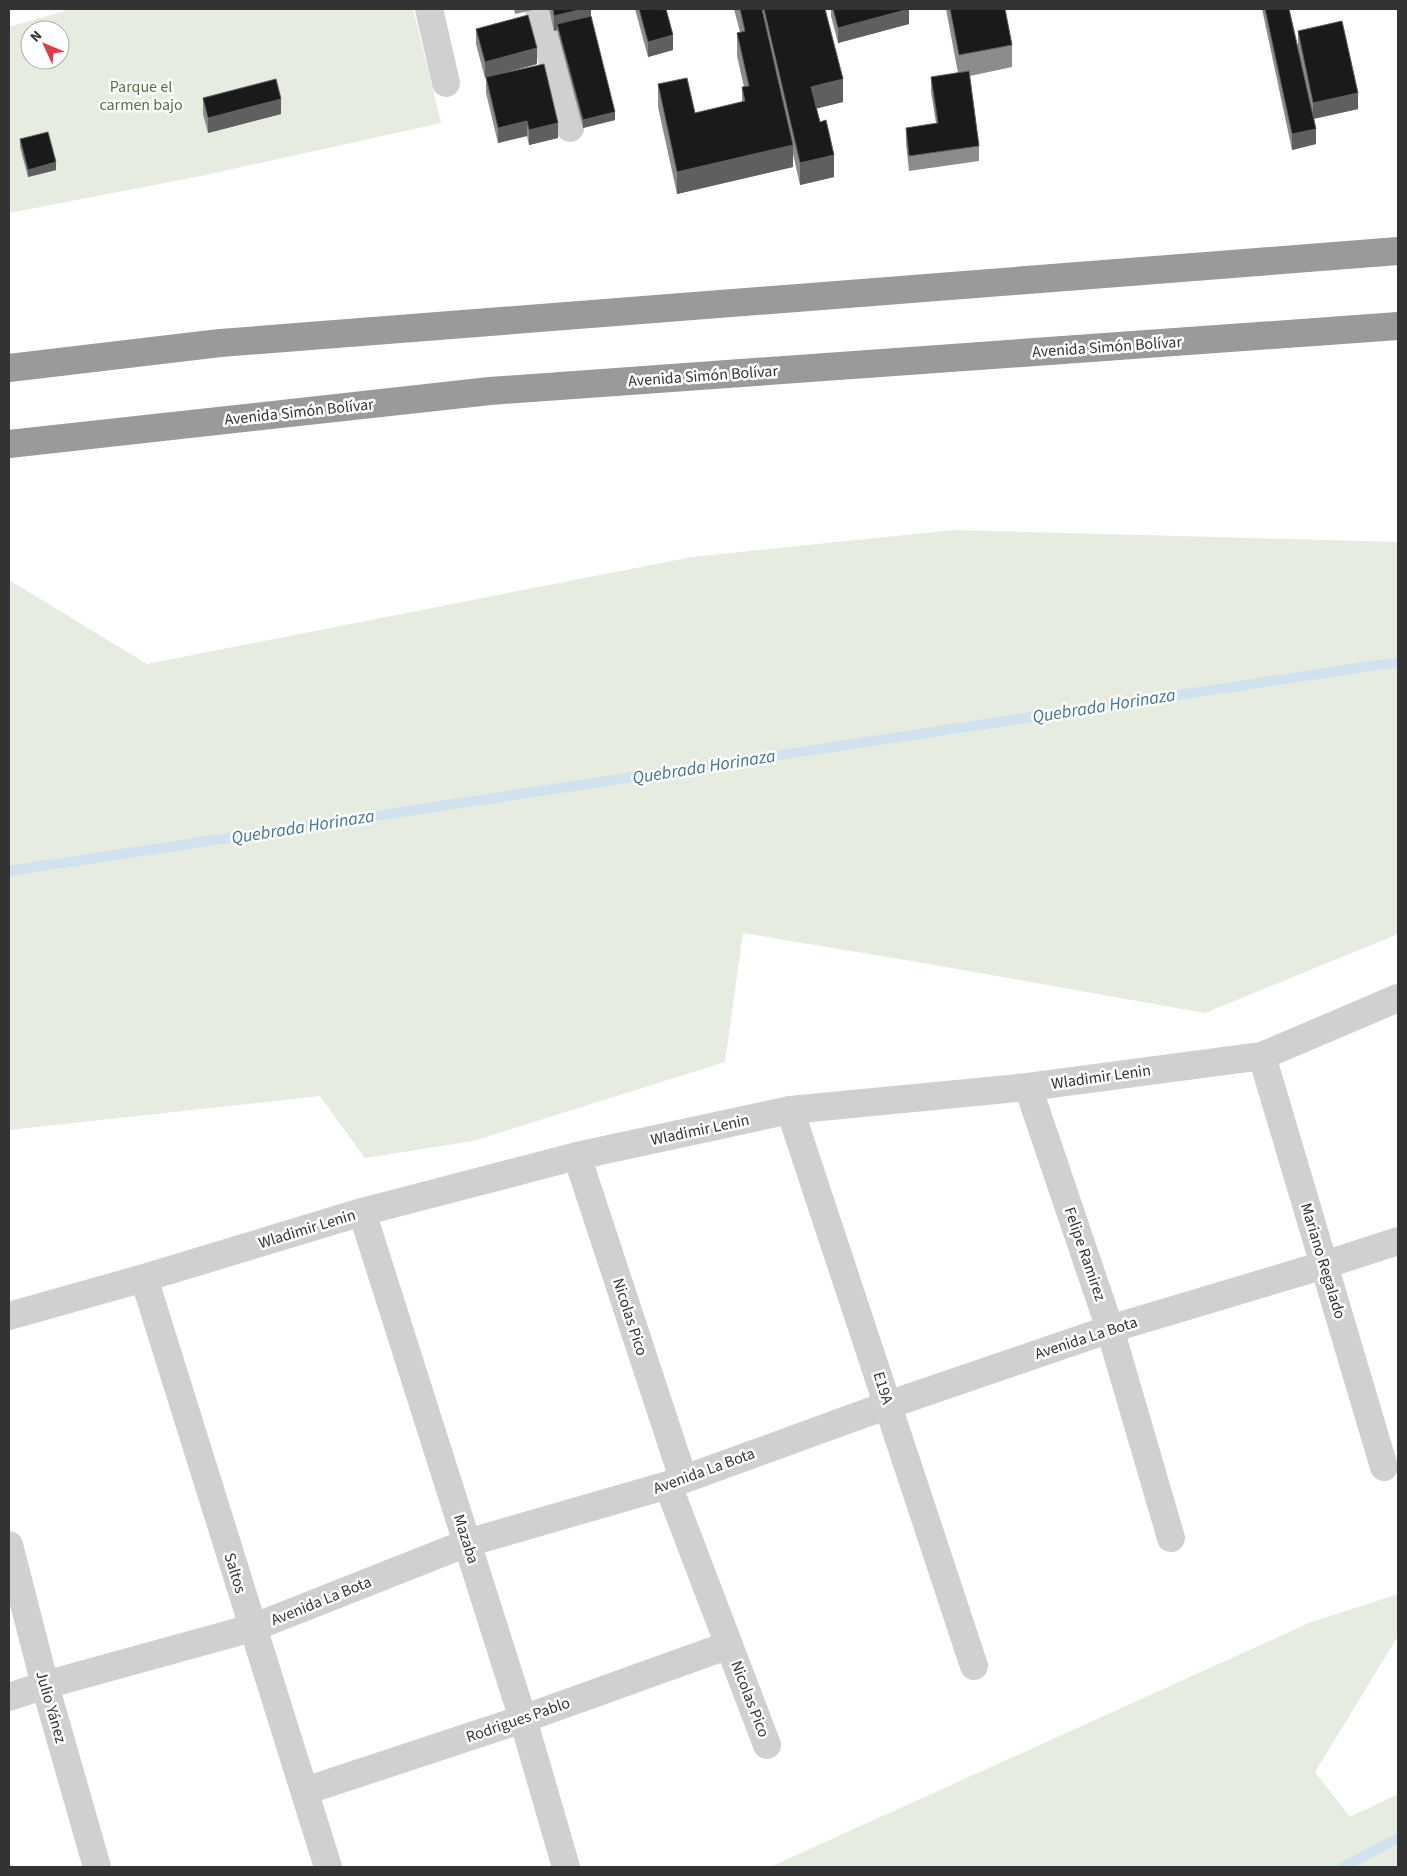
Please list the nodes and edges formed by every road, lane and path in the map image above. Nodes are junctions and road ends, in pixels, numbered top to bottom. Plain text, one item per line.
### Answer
1 (429, 9) edge
2 (539, 9) edge
3 (446, 83) dead end
4 (570, 128) dead end
5 (1398, 250) edge
6 (1398, 326) edge
7 (9, 368) edge
8 (9, 444) edge
9 (1398, 998) edge
10 (1262, 1056) junction
11 (1028, 1087) junction
12 (790, 1110) junction
13 (577, 1156) junction
14 (362, 1212) junction
15 (1398, 1241) edge
16 (1324, 1265) junction
17 (144, 1278) junction
18 (9, 1316) edge
19 (1110, 1329) junction
20 (888, 1405) junction
21 (1384, 1467) dead end
22 (676, 1482) junction
23 (1172, 1538) dead end
24 (467, 1543) junction
25 (9, 1545) edge
26 (252, 1628) junction
27 (729, 1645) junction
28 (974, 1666) dead end
29 (45, 1685) junction
30 (9, 1697) edge
31 (523, 1719) junction
32 (767, 1745) dead end
33 (305, 1791) junction
34 (325, 1866) edge
35 (97, 1867) edge
36 (566, 1867) edge

1 - 3 street
2 - 4 street
5 - 7 highway
6 - 8 highway, Avenida Simón Bolívar
9 - 10 street, Wladimir Lenin
10 - 11 street, Wladimir Lenin
10 - 16 street, Mariano Regalado
11 - 12 street, Wladimir Lenin
11 - 19 street, Felipe Ramirez
12 - 13 street, Wladimir Lenin
12 - 20 street, E19A
13 - 14 street, Wladimir Lenin
13 - 22 street, Nicolas Pico
14 - 17 street, Wladimir Lenin
14 - 24 street, Mazaba
15 - 16 street, Avenida La Bota
16 - 19 street, Avenida La Bota
16 - 21 street, Mariano Regalado
17 - 18 street, Wladimir Lenin
17 - 26 street, Saltos
19 - 20 street, Avenida La Bota
19 - 23 street, Felipe Ramirez
20 - 22 street, Avenida La Bota
20 - 28 street, E19A
22 - 24 street, Avenida La Bota
22 - 27 street, Nicolas Pico
24 - 26 street, Avenida La Bota
24 - 31 street, Mazaba
25 - 29 street, Julio Yánez
26 - 29 street, Avenida La Bota
26 - 33 street, Saltos
27 - 31 street, Rodrigues Pablo
27 - 32 street, Nicolas Pico
29 - 30 street, Avenida La Bota
29 - 35 street, Julio Yánez
31 - 33 street, Rodrigues Pablo
31 - 36 street, Mazaba
33 - 34 street, Saltos

